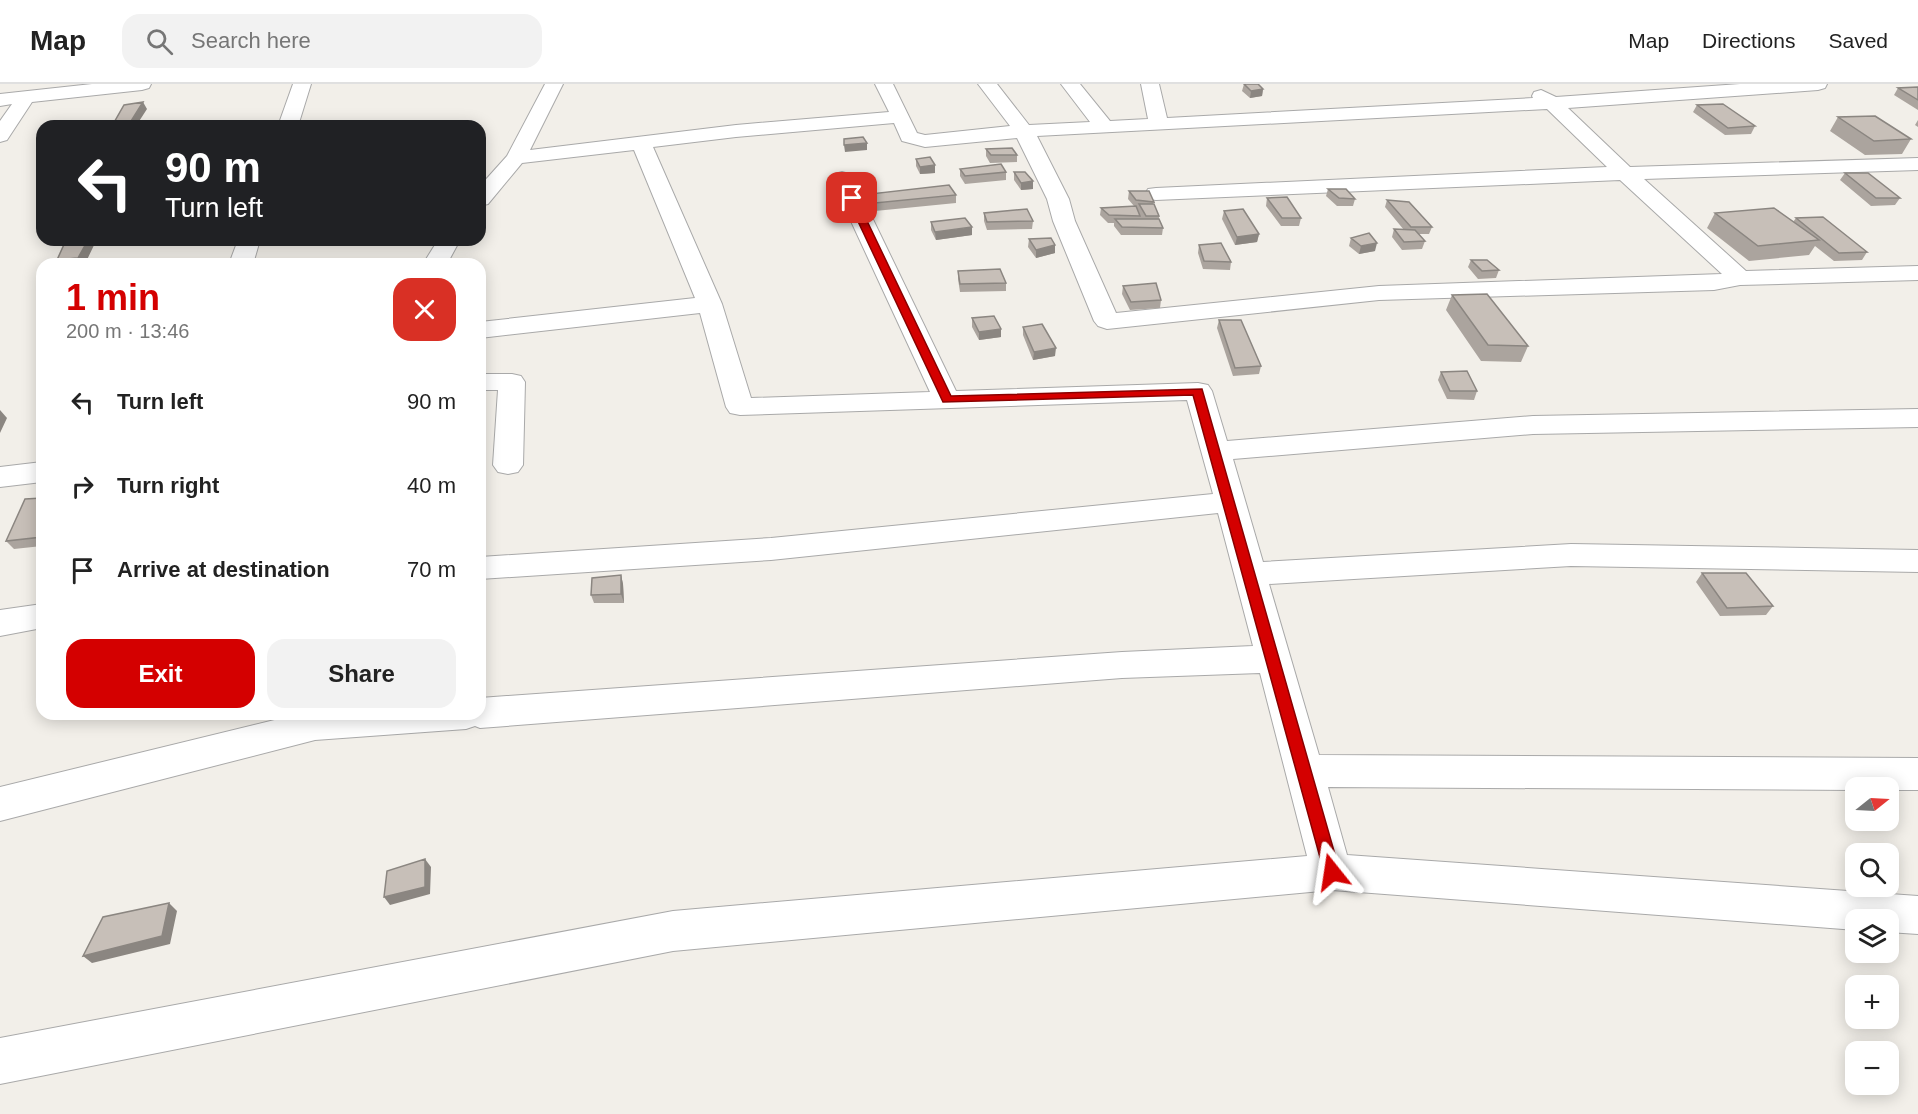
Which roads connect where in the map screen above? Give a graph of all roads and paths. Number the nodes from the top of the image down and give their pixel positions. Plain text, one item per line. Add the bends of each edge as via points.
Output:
1 (142, 84) edge
2 (302, 84) edge
3 (554, 84) edge
4 (884, 84) edge
5 (987, 84) edge
6 (1070, 84) edge
7 (1150, 84) edge
8 (1525, 84) edge
9 (1818, 84) edge
10 (26, 97) junction
11 (0, 100) edge
12 (1552, 103) junction
13 (901, 117) junction
14 (290, 120) edge
15 (1159, 124) junction
16 (1106, 127) junction
17 (1024, 131) junction
18 (0, 136) edge
19 (641, 142) junction
20 (516, 158) junction
21 (1918, 164) edge
22 (1625, 173) junction
23 (842, 178) dead end
24 (486, 192) edge
25 (1156, 194) dead end
26 (1918, 273) edge
27 (1740, 278) junction
28 (710, 304) junction
29 (486, 329) edge
30 (486, 382) edge
31 (947, 400) junction
32 (1918, 418) edge
33 (1216, 451) junction
34 (508, 465) dead end
35 (36, 473) edge
36 (0, 477) edge
37 (1230, 502) junction
38 (1918, 561) edge
39 (486, 568) edge
40 (1250, 574) junction
41 (36, 617) edge
42 (0, 623) edge
43 (1273, 658) junction
44 (486, 713) edge
45 (384, 720) edge
46 (1305, 771) junction
47 (1918, 774) edge
48 (0, 804) edge
49 (1332, 872) junction
50 (1918, 915) edge
51 (0, 1061) edge

1 - 10 street
2 - 14 street
3 - 20 street
4 - 13 street
5 - 17 street
6 - 16 street
7 - 15 street
8 - 12 street
9 - 12 street
10 - 11 street
10 - 18 street
12 - 15 street
12 - 22 street
13 - 17 street via 909,137 925,141
13 - 19 street
15 - 16 street
16 - 17 street
17 - 27 street via 1058,199 1107,321 1379,293 1714,283
19 - 20 street
19 - 28 street
20 - 24 street
21 - 22 street
22 - 25 street
22 - 27 street
23 - 31 street
26 - 27 street
28 - 29 street
28 - 31 street via 740,407
30 - 34 street via 512,382
31 - 33 street via 1198,391
32 - 33 street via 1533,425
33 - 37 street
35 - 36 street
37 - 39 street via 771,549
37 - 40 street
38 - 40 street via 1571,555
40 - 43 street
41 - 42 street
43 - 44 street via 1122,665
43 - 46 street
45 - 48 street via 315,725
46 - 47 street
46 - 49 street
49 - 50 street
49 - 51 street via 673,930

